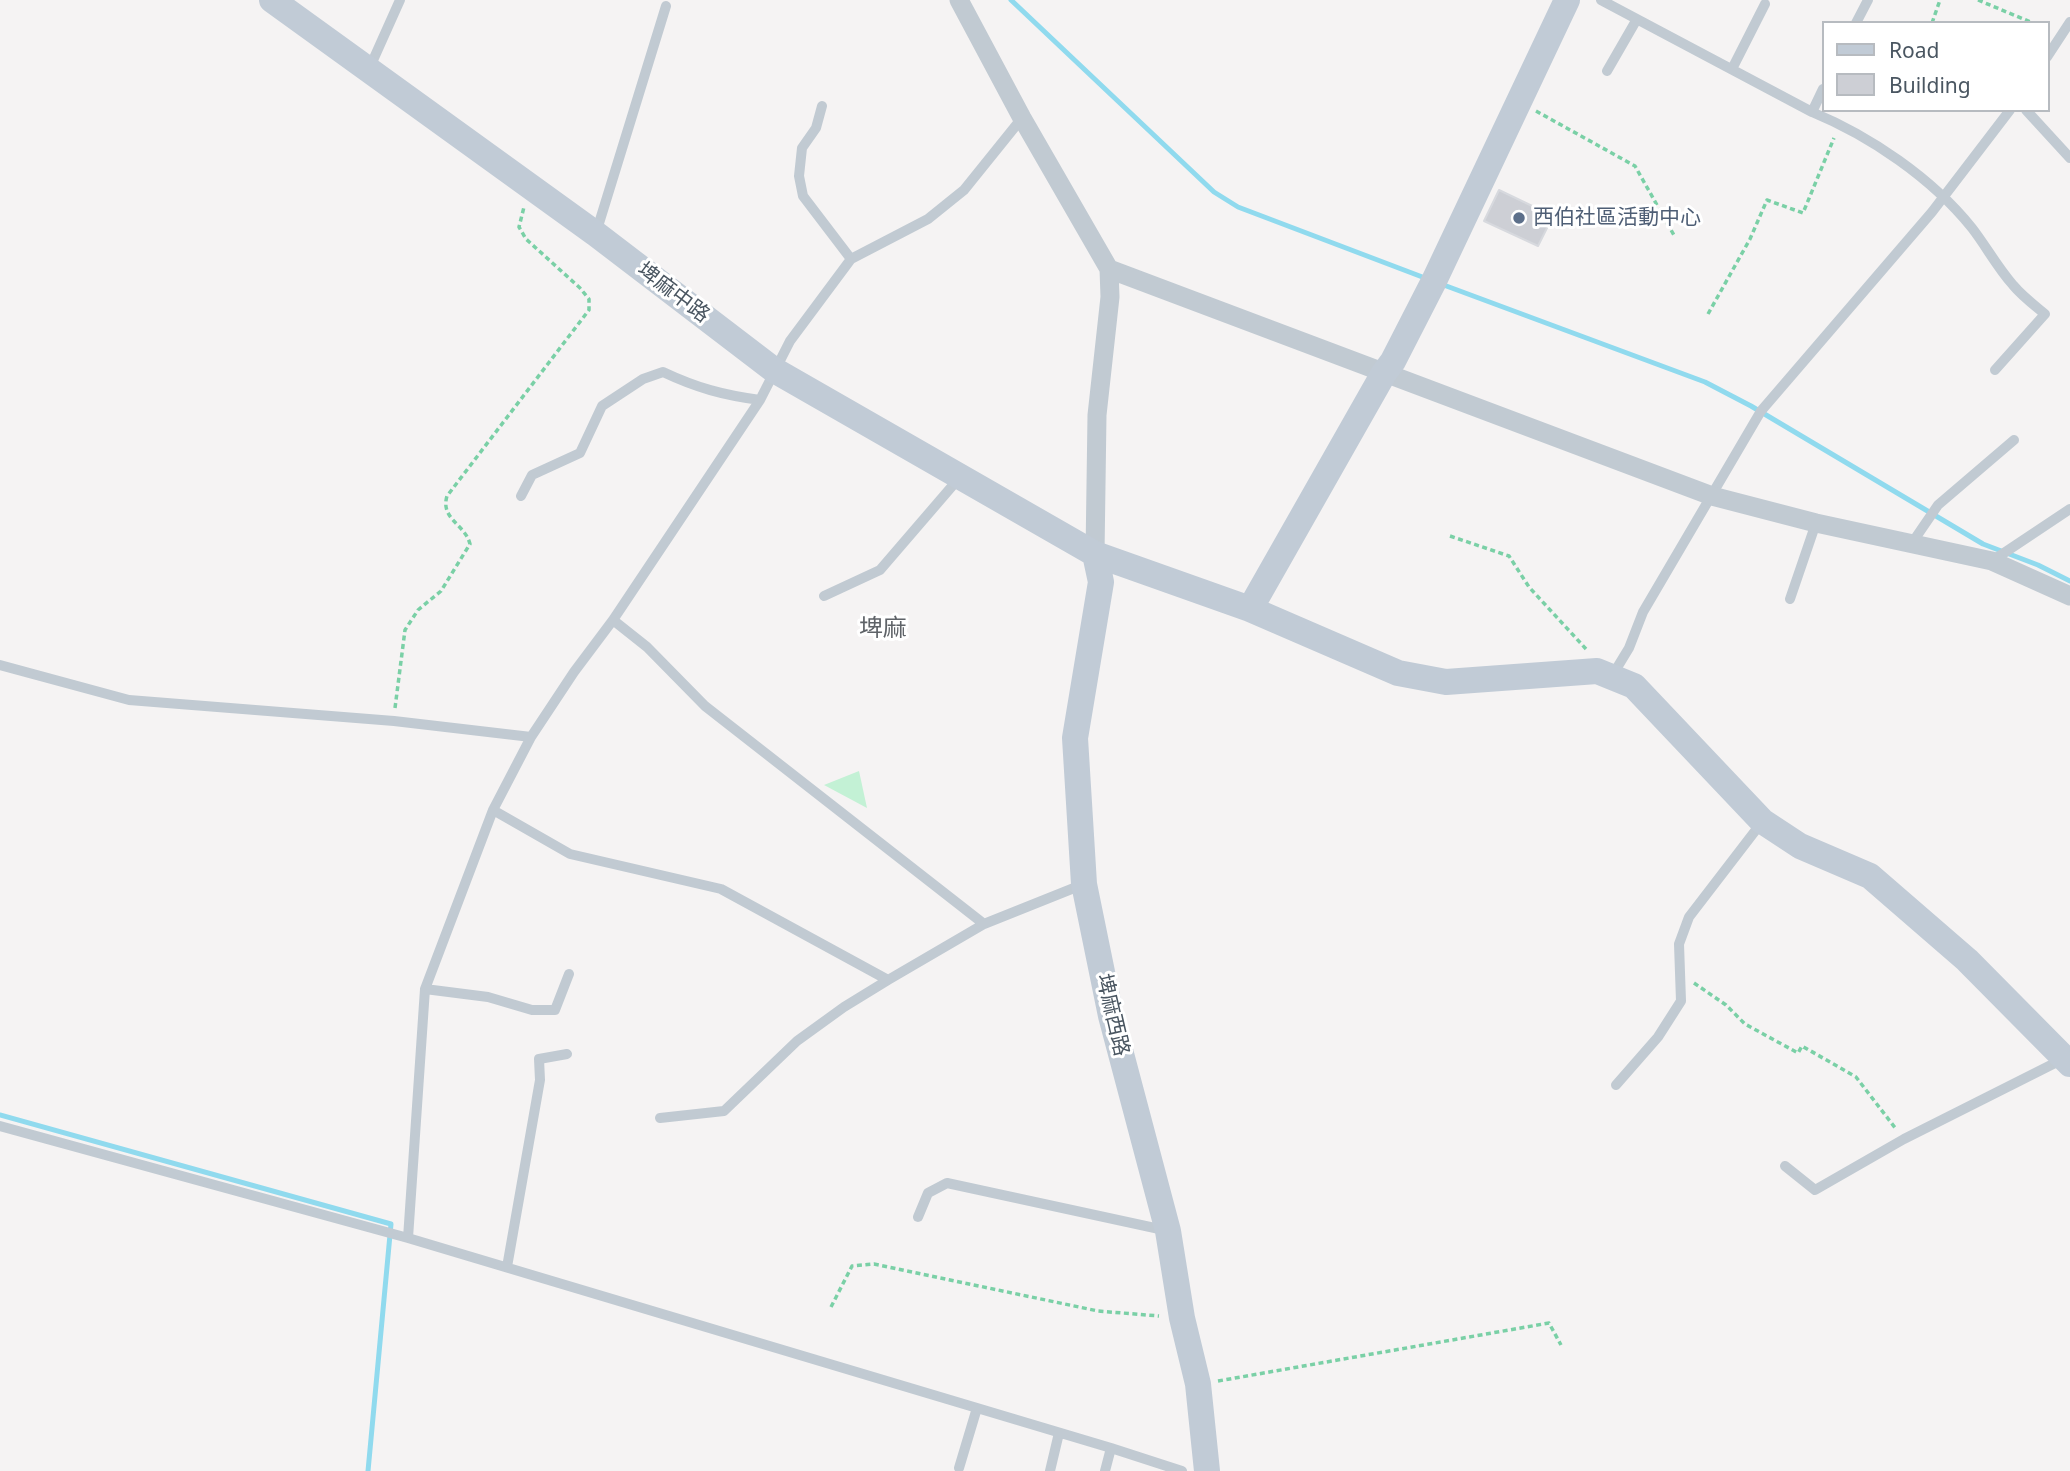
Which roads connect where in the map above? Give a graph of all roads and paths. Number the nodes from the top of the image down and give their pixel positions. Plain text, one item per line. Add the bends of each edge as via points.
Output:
1 (272, 0) edge
2 (400, 0) edge
3 (959, 0) edge
4 (1567, 0) edge
5 (1601, 0) edge
6 (1868, 0) edge
7 (1940, 0) edge
8 (1978, 0) edge
9 (1765, 4) dead end
10 (666, 6) dead end
11 (1637, 19) junction
12 (1857, 21) edge
13 (1933, 21) edge
14 (2028, 21) edge
15 (2070, 22) edge
16 (2049, 54) edge
17 (1732, 69) junction
18 (368, 71) junction
19 (1607, 71) dead end
20 (1822, 91) edge
21 (1519, 102) junction
22 (822, 106) dead end
23 (1812, 112) junction
24 (2008, 112) edge
25 (2028, 112) edge
26 (1022, 118) junction
27 (1840, 123) junction
28 (2070, 159) edge
29 (532, 188) junction
30 (1944, 198) junction
31 (596, 234) junction
32 (1675, 237) dead end
33 (851, 259) junction
34 (1109, 269) junction
35 (1708, 314) dead end
36 (774, 370) junction
37 (1995, 370) dead end
38 (1384, 373) junction
39 (760, 400) junction
40 (2014, 440) dead end
41 (961, 477) junction
42 (521, 496) dead end
43 (1712, 496) junction
44 (2070, 509) edge
45 (1815, 523) junction
46 (1450, 536) dead end
47 (1912, 544) junction
48 (1095, 554) junction
49 (1992, 561) junction
50 (824, 596) dead end
51 (2070, 596) edge
52 (1790, 599) dead end
53 (1250, 609) junction
54 (613, 620) junction
55 (0, 665) edge
56 (1605, 674) junction
57 (394, 721) junction
58 (531, 737) junction
59 (493, 810) junction
60 (1762, 821) junction
61 (1084, 884) junction
62 (984, 924) junction
63 (569, 974) dead end
64 (1681, 974) junction
65 (888, 980) junction
66 (425, 989) junction
67 (567, 1054) dead end
68 (2067, 1061) edge
69 (1616, 1085) dead end
70 (660, 1118) dead end
71 (0, 1126) edge
72 (1904, 1139) junction
73 (1785, 1166) dead end
74 (918, 1217) dead end
75 (1168, 1231) junction
76 (403, 1237) junction
77 (507, 1267) junction
78 (831, 1307) dead end
79 (1182, 1318) junction
80 (1561, 1345) dead end
81 (1198, 1384) junction
82 (977, 1408) junction
83 (1059, 1433) junction
84 (1111, 1448) junction
85 (959, 1468) dead end
86 (1050, 1471) edge
87 (1105, 1471) edge
88 (1182, 1471) edge
89 (1207, 1471) edge

1 - 18 street, 埤麻中路
2 - 18 lane
3 - 26 street
4 - 21 street
5 - 11 lane
6 - 12 lane
7 - 13 path
8 - 14 path
9 - 17 lane
10 - 31 lane
11 - 17 lane
11 - 19 lane
15 - 16 lane
17 - 23 lane
18 - 29 street, 埤麻中路
20 - 23 lane
21 - 32 path via 1635,166
21 - 38 street via 1434,281
22 - 33 lane via 816,128 802,148 799,176 803,196
23 - 27 lane
24 - 30 lane
25 - 28 lane
26 - 33 lane via 964,190 928,219
26 - 34 street
27 - 30 lane via 1890,153
27 - 35 path via 1803,213 1767,200
29 - 31 street, 埤麻中路
29 - 57 path via 519,227 526,239 580,288 589,299 589,310 447,496 447,514 470,544 441,591 418,610 405,630
30 - 37 lane via 2014,287 2045,314
30 - 43 lane via 1761,411
31 - 36 street, 埤麻中路
33 - 36 lane
34 - 38 street
34 - 48 street via 1097,415
36 - 39 lane
36 - 41 street, 埤麻中路
38 - 43 street
38 - 53 street
39 - 42 lane via 696,387 663,372 643,379 602,406 580,453 532,475
39 - 54 lane
40 - 47 lane via 1938,505
41 - 48 street, 埤麻中路
41 - 50 lane via 880,570
43 - 45 street
43 - 56 lane via 1643,612 1629,648
44 - 49 lane
45 - 47 street
45 - 52 lane
46 - 56 path via 1508,556
47 - 49 street
48 - 53 street, 埤麻中路
48 - 61 street, 埤麻西路 via 1101,582 1075,738
49 - 51 street
53 - 56 street, 埤麻中路 via 1398,673 1446,682
54 - 58 lane
54 - 62 lane via 705,706
55 - 57 lane via 129,700
56 - 60 street via 1634,685
57 - 58 lane
58 - 59 lane
59 - 65 lane via 570,854 721,889
59 - 66 lane
60 - 64 lane via 1689,917 1679,944
60 - 68 street via 1800,846 1870,876 1967,960
61 - 62 lane
61 - 75 street, 埤麻西路 via 1111,1016
62 - 65 lane
63 - 66 lane via 555,1010 532,1010 488,997
64 - 69 lane via 1681,1001 1658,1037
64 - 72 path via 1745,1024 1798,1053 1802,1046 1856,1077
65 - 70 lane via 797,1041 724,1111
66 - 76 lane
67 - 77 lane via 539,1059 540,1080
68 - 72 lane
71 - 76 lane
72 - 73 lane via 1815,1191
74 - 75 lane via 928,1193 947,1183
75 - 79 street, 埤麻西路
76 - 77 lane
77 - 82 lane
78 - 79 path via 852,1266 874,1264 1098,1311
79 - 81 street, 埤麻西路
80 - 81 path via 1549,1323
81 - 89 street, 埤麻西路
82 - 83 lane
82 - 85 lane
83 - 84 lane
83 - 86 lane
84 - 87 lane
84 - 88 lane

